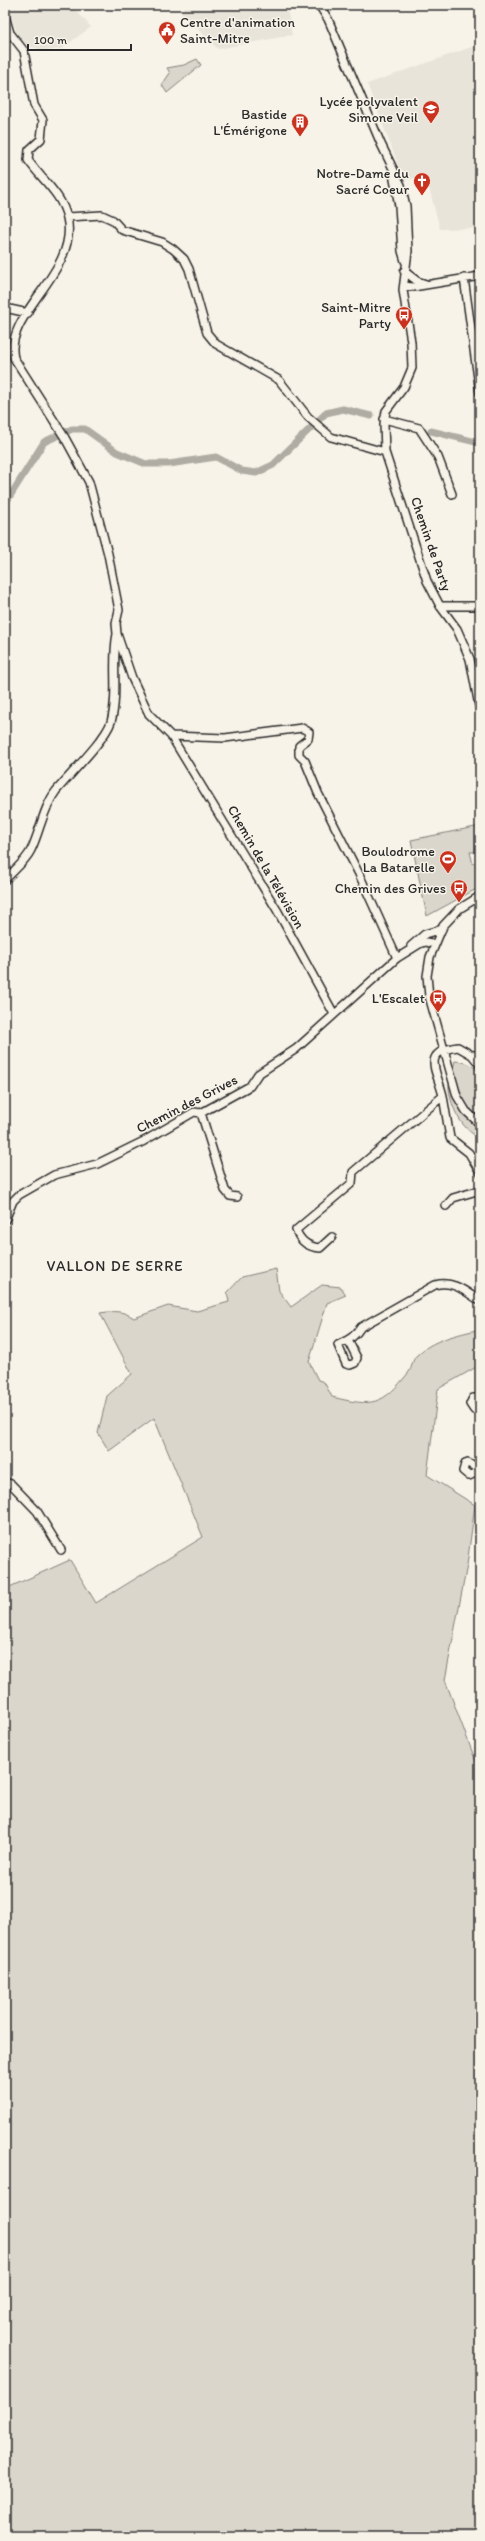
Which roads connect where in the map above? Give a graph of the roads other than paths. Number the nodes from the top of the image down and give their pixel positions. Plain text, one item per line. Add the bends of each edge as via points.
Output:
1 (319, 5) edge
2 (5, 16) edge
3 (67, 217) junction
4 (404, 271) junction
5 (480, 276) edge
6 (464, 278) junction
7 (428, 284) junction
8 (404, 286) junction
9 (5, 308) edge
10 (28, 313) junction
11 (480, 393) edge
12 (384, 422) junction
13 (385, 452) junction
14 (452, 494) dead end
15 (440, 606) junction
16 (480, 606) edge
17 (117, 634) junction
18 (480, 710) edge
19 (171, 736) junction
20 (5, 880) edge
21 (480, 896) edge
22 (442, 929) junction
23 (435, 944) junction
24 (404, 953) junction
25 (397, 958) junction
26 (334, 1014) junction
27 (443, 1049) junction
28 (472, 1055) junction
29 (480, 1055) edge
30 (480, 1065) edge
31 (443, 1096) junction
32 (201, 1113) junction
33 (480, 1124) edge
34 (480, 1172) edge
35 (480, 1190) edge
36 (237, 1196) dead end
37 (446, 1206) dead end
38 (5, 1220) edge
39 (332, 1237) dead end
40 (480, 1301) edge
41 (348, 1340) dead end
42 (480, 1398) edge
43 (480, 1410) edge
44 (5, 1482) edge
45 (61, 1550) dead end

1 - 4 street via 328,19 392,168 399,206
2 - 3 street via 10,33 24,51 34,106 43,120 41,139 29,150 28,160 55,192
3 - 10 street via 65,254
3 - 13 street via 102,215 113,220 122,230 162,242 173,249 184,259 189,269 207,333 216,344 279,380 308,417 331,437
4 - 7 street via 417,281
4 - 8 street
5 - 6 street
6 - 7 street
6 - 11 street
7 - 8 street
8 - 12 street, Chemin de Party via 412,368 404,387 386,411
9 - 10 street
10 - 17 street via 12,347 14,358 59,428 89,482 108,554 119,610
12 - 13 street, Chemin de Party
12 - 14 street via 419,428 438,457
13 - 15 street, Chemin de Party via 427,581
15 - 16 street
15 - 18 street, Chemin de Party via 457,629 466,649
17 - 19 street, Chemin de la Télévision via 132,678 149,714
17 - 20 street via 114,645 116,686 110,723 90,752 54,793 38,828 31,852
19 - 25 street via 225,738 302,728 309,732 309,736 298,750
19 - 26 street, Chemin de la Télévision via 277,910
21 - 22 street via 459,909
22 - 23 street
22 - 24 street, Chemin des Grives via 425,934
23 - 24 street, Chemin des Grives via 426,942
23 - 27 street via 430,957 427,986
24 - 25 street, Chemin des Grives
25 - 26 street, Chemin des Grives
26 - 32 street, Chemin des Grives via 296,1049 258,1074 250,1086
27 - 28 street via 458,1047
27 - 31 street via 436,1055 432,1065
27 - 33 street via 456,1096
28 - 29 street
28 - 30 street
31 - 34 street via 450,1138 469,1153
31 - 39 street via 353,1172 352,1183 296,1230 306,1244 314,1247 320,1248
32 - 36 street via 225,1190 230,1196
32 - 38 street, Chemin des Grives via 194,1112 97,1164 54,1175 18,1195
35 - 37 street via 453,1198
40 - 41 street via 453,1284 446,1282 435,1285 360,1327 356,1336
42 - 43 street via 473,1398 470,1404 474,1410
44 - 45 street via 11,1484 37,1511

